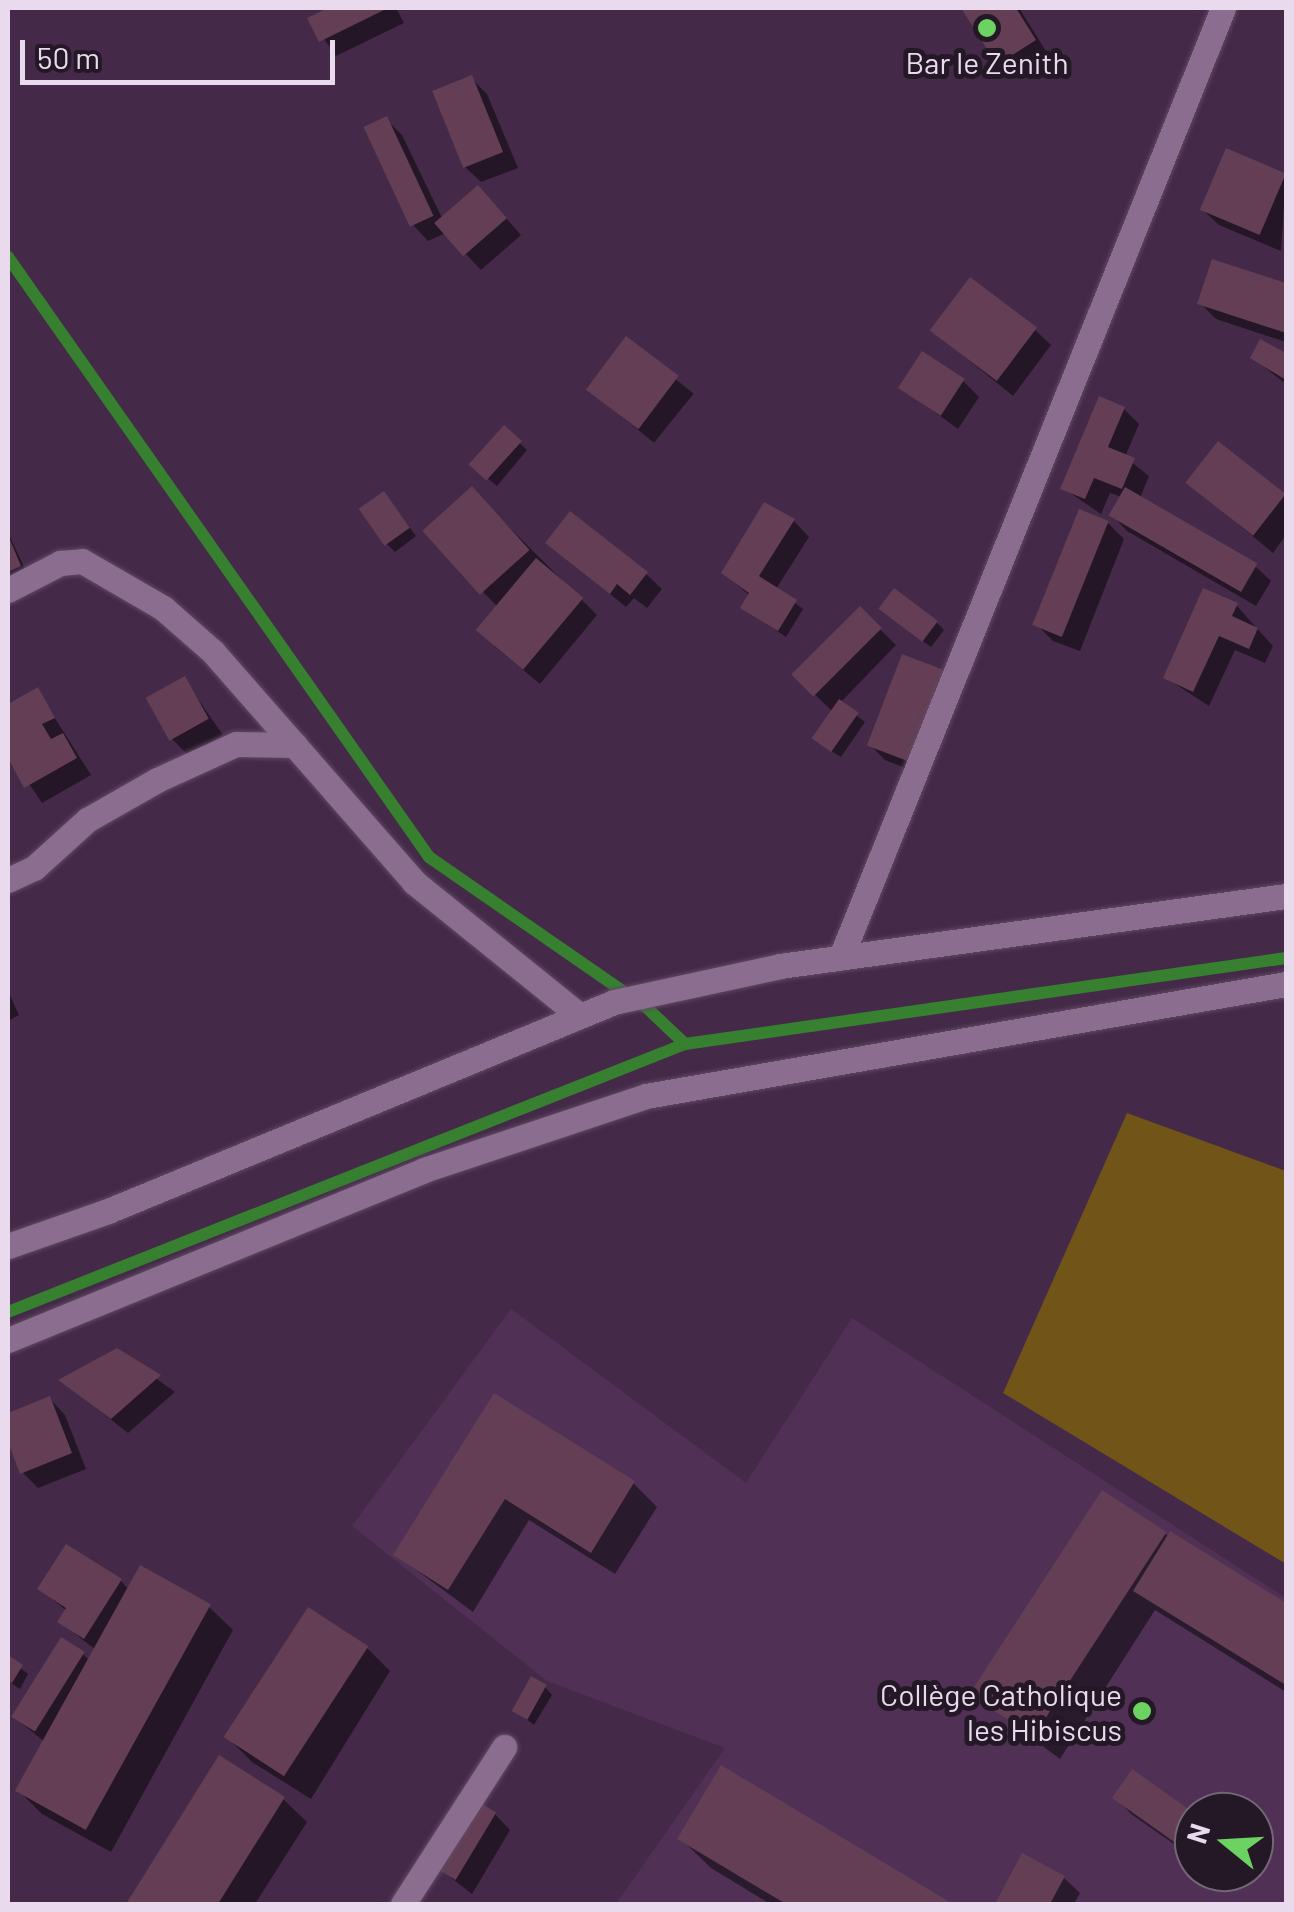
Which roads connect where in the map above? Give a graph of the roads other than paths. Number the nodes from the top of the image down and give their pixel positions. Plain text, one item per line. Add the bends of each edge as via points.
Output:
1 (1223, 8) edge
2 (8, 590) edge
3 (296, 744) junction
4 (8, 880) edge
5 (1286, 896) edge
6 (841, 957) junction
7 (1286, 984) edge
8 (578, 1015) junction
9 (8, 1246) edge
10 (8, 1340) edge
11 (504, 1747) dead end
12 (402, 1904) edge

1 - 6 street
2 - 3 street via 60,563 103,568 213,652
3 - 4 street via 236,744 157,780 87,820 34,868
3 - 8 street via 414,882
5 - 6 street
6 - 8 street via 664,988
7 - 10 street via 646,1096 424,1170
8 - 9 street via 344,1116
11 - 12 street

